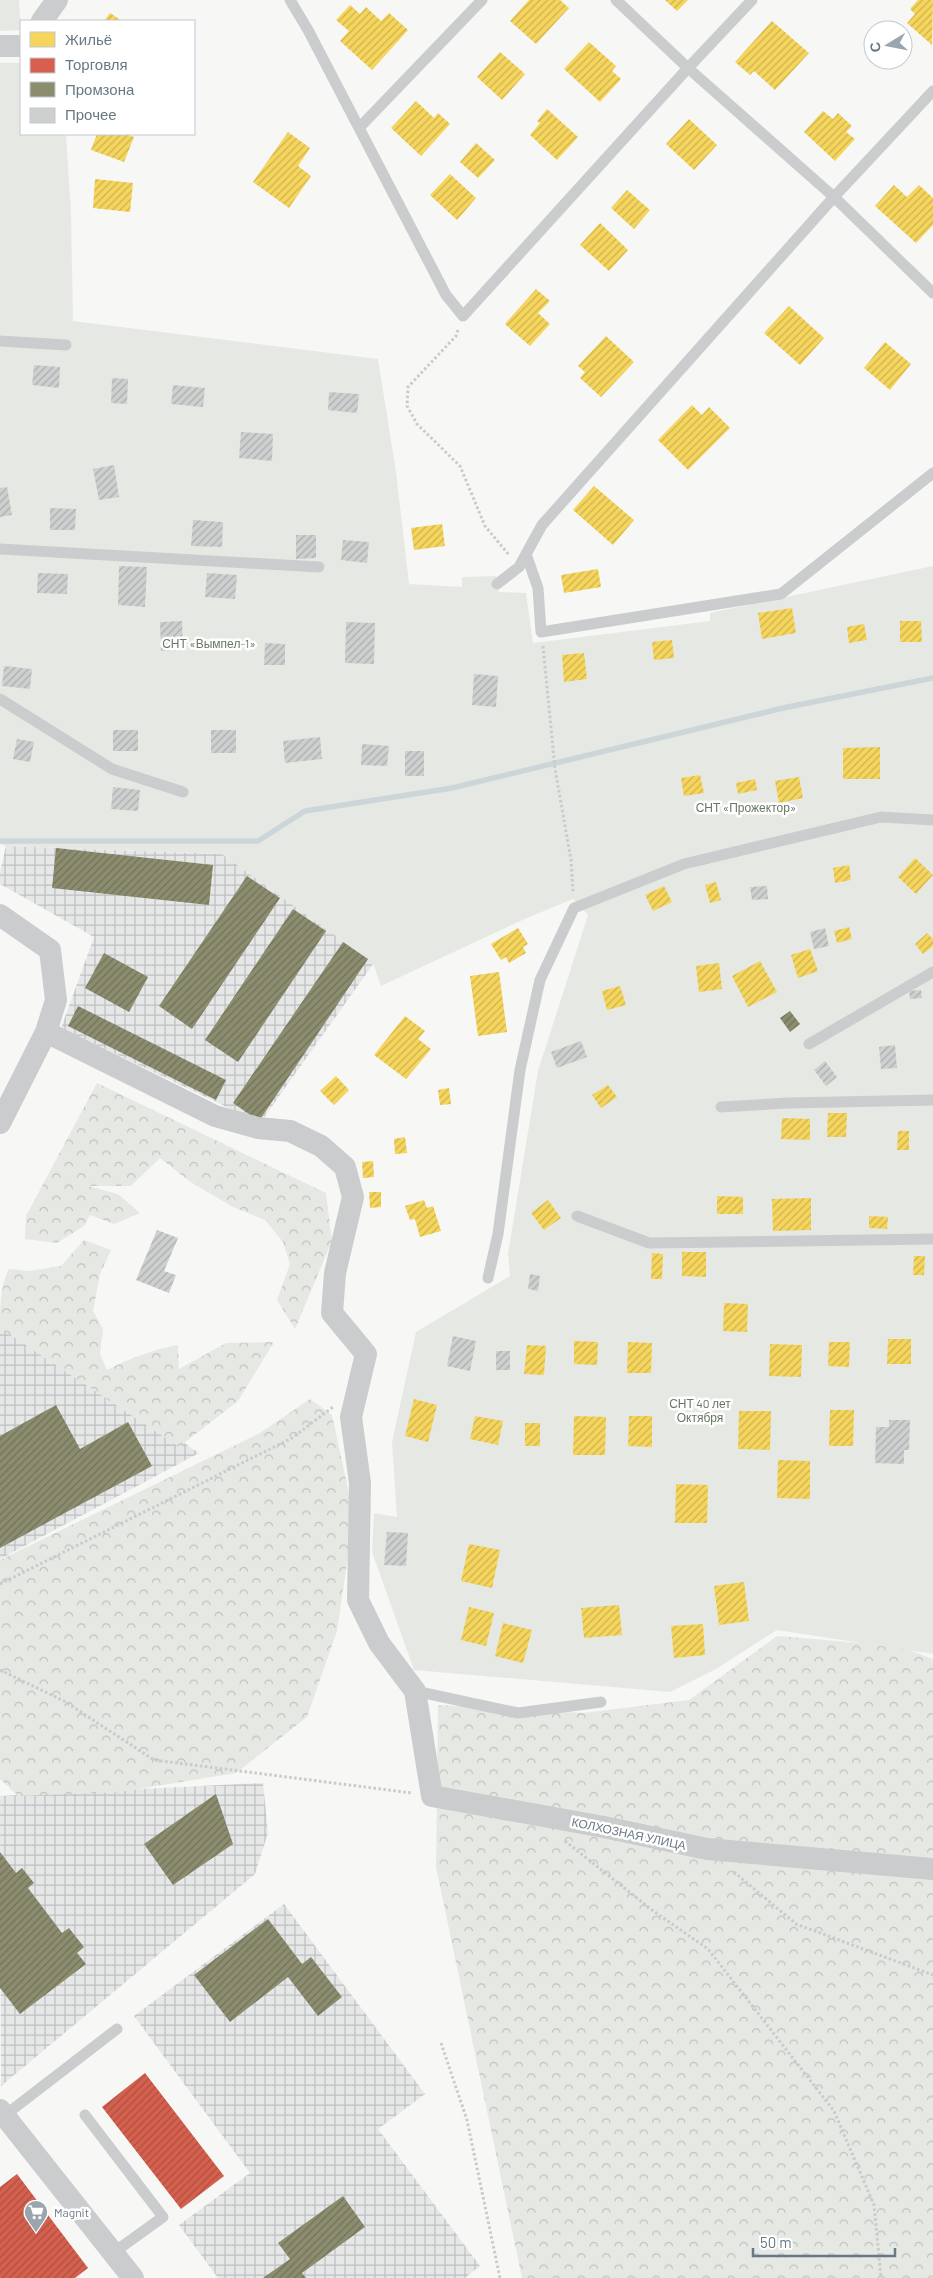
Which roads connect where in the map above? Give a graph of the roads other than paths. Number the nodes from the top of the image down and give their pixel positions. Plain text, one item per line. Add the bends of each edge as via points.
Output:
1 (56, 0) edge
2 (290, 0) edge
3 (482, 0) edge
4 (616, 0) edge
5 (752, 0) edge
6 (43, 20) edge
7 (0, 46) edge
8 (20, 46) edge
9 (688, 68) junction
10 (933, 91) edge
11 (359, 128) junction
12 (834, 197) junction
13 (933, 292) edge
14 (0, 341) edge
15 (66, 345) dead end
16 (933, 474) edge
17 (0, 549) edge
18 (526, 554) junction
19 (319, 567) dead end
20 (497, 584) dead end
21 (0, 699) edge
22 (183, 792) dead end
23 (933, 820) edge
24 (0, 915) edge
25 (933, 972) edge
26 (46, 1032) junction
27 (809, 1044) dead end
28 (933, 1100) edge
29 (721, 1107) dead end
30 (0, 1123) edge
31 (577, 1216) dead end
32 (933, 1239) edge
33 (488, 1278) dead end
34 (415, 1690) junction
35 (600, 1702) dead end
36 (933, 1869) edge
37 (117, 2029) dead end
38 (1, 2112) edge
39 (85, 2114) dead end
40 (113, 2253) junction
41 (133, 2278) edge

1 - 6 street
2 - 11 lane
3 - 11 lane
4 - 9 lane
5 - 9 lane
7 - 8 street
9 - 11 lane via 463,316 446,295
9 - 12 lane
10 - 12 lane
12 - 13 lane
12 - 18 lane via 542,525
14 - 15 lane
16 - 18 lane via 781,594 541,632 538,588
17 - 19 lane
18 - 20 lane via 518,567
21 - 22 lane via 112,770
23 - 33 lane via 881,817 684,864 574,908 540,980 520,1070 498,1234
24 - 26 street via 50,950 56,1000
25 - 27 lane
26 - 30 street
26 - 34 street via 216,1116 258,1128 290,1131 321,1146 346,1167 354,1197 336,1273 332,1313 366,1354 351,1417 360,1483 358,1600 379,1643
28 - 29 lane
31 - 32 lane via 649,1243
34 - 35 lane via 518,1713
34 - 36 street, КОЛХОЗНАЯ УЛИЦА via 432,1796 707,1849
37 - 38 lane
38 - 40 street
39 - 40 lane via 163,2218
40 - 41 street

